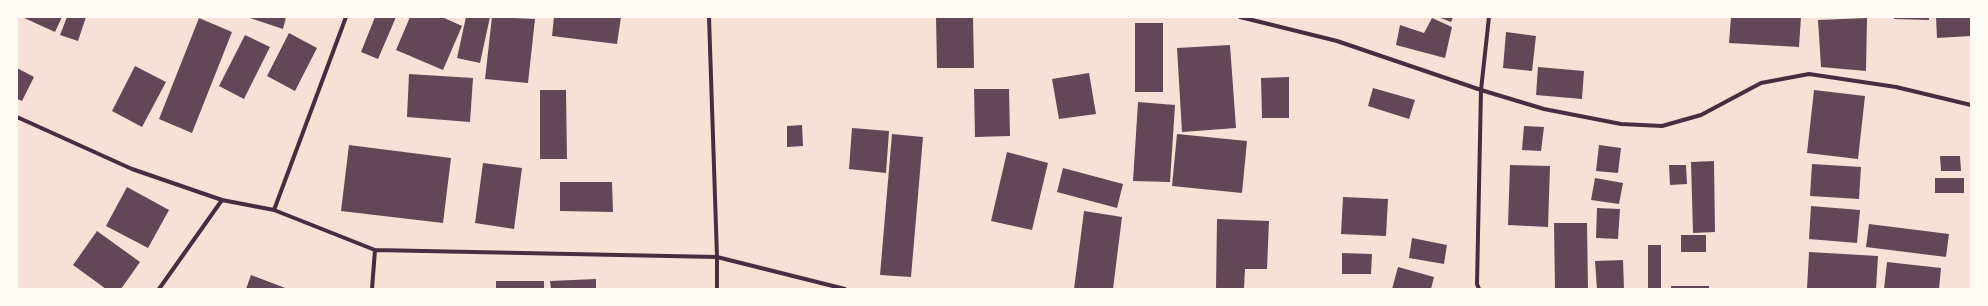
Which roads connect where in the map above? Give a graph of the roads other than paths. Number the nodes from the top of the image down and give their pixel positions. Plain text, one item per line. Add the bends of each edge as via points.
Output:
1 (346, 17) edge
2 (709, 17) edge
3 (1240, 17) edge
4 (1489, 17) edge
5 (1481, 90) junction
6 (1971, 105) edge
7 (17, 117) edge
8 (222, 200) junction
9 (274, 210) junction
10 (375, 250) junction
11 (717, 257) junction
12 (159, 289) edge
13 (372, 289) edge
14 (717, 289) edge
15 (845, 289) edge
16 (1479, 289) edge

1 - 9 street
2 - 11 street
3 - 5 street via 1337,41
4 - 5 street
5 - 6 street via 1544,109 1621,124 1662,126 1701,115 1761,83 1809,74 1896,87
5 - 16 street
7 - 8 street via 132,169
8 - 9 street
8 - 12 street
9 - 10 street
10 - 11 street
10 - 13 street
11 - 14 street
11 - 15 street

